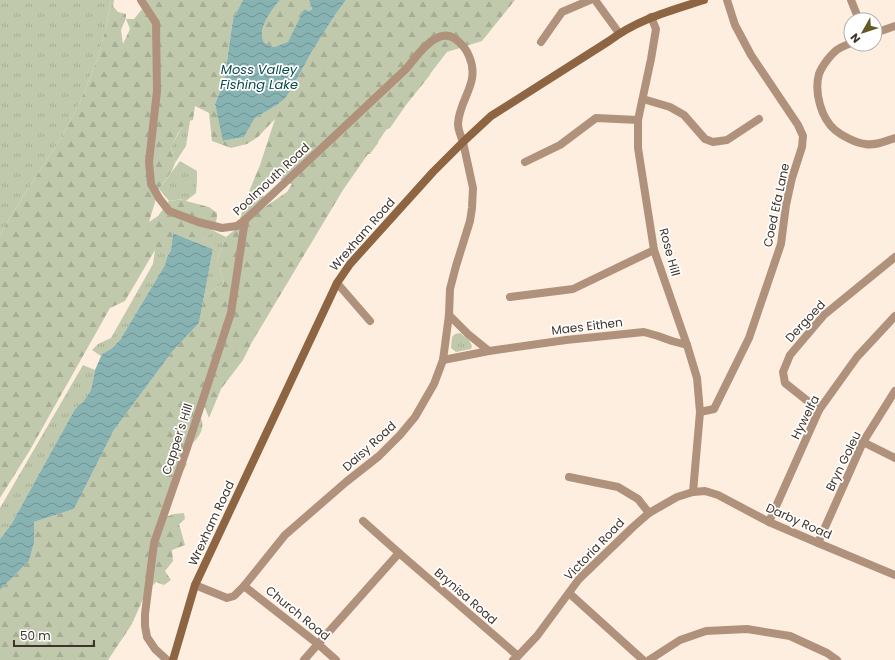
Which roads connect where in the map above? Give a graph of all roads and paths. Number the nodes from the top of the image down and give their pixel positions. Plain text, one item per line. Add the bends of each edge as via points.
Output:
1 (141, 0) edge
2 (590, 0) edge
3 (596, 0) edge
4 (704, 0) edge
5 (728, 0) edge
6 (852, 0) edge
7 (856, 12) edge
8 (651, 17) junction
9 (895, 26) edge
10 (883, 30) edge
11 (619, 33) junction
12 (541, 42) dead end
13 (843, 47) edge
14 (643, 99) junction
15 (759, 119) dead end
16 (638, 120) junction
17 (895, 138) edge
18 (463, 142) junction
19 (525, 162) dead end
20 (245, 220) junction
21 (654, 250) junction
22 (895, 257) edge
23 (337, 283) junction
24 (510, 297) dead end
25 (449, 315) junction
26 (895, 316) edge
27 (370, 321) dead end
28 (687, 345) junction
29 (489, 351) junction
30 (443, 360) junction
31 (895, 391) edge
32 (819, 410) junction
33 (700, 412) junction
34 (863, 442) junction
35 (895, 458) edge
36 (569, 477) dead end
37 (693, 492) junction
38 (649, 513) junction
39 (363, 521) dead end
40 (769, 522) junction
41 (818, 543) junction
42 (399, 553) junction
43 (895, 575) edge
44 (195, 585) junction
45 (244, 586) junction
46 (569, 594) junction
47 (318, 644) junction
48 (515, 658) edge
49 (167, 660) edge
50 (172, 660) edge
51 (304, 660) edge
52 (336, 660) edge
53 (643, 660) edge
54 (649, 660) edge
55 (837, 660) edge

1 - 20 street, Poolmouth Road via 156,23 158,91 149,162 151,184 169,211 184,217 222,228 237,226
2 - 12 street via 562,12
3 - 11 street
4 - 8 main road, Wrexham Road
5 - 33 street, Coed Efa Lane via 735,26 803,136 786,205 781,244 749,338 714,408
6 - 7 street
8 - 11 main road, Wrexham Road
8 - 14 street, Rose Hill via 656,29
9 - 10 street
11 - 18 main road, Wrexham Road via 491,116
13 - 17 street via 826,62 819,74 817,90 825,118 835,130 849,139 865,144 876,144
14 - 15 street via 670,107 684,115 705,140 714,142 727,140
14 - 16 street, Rose Hill
16 - 19 street via 596,118 560,145
16 - 21 street, Rose Hill via 638,148
18 - 20 street, Poolmouth Road via 458,124 460,111 472,81 471,59 459,42 451,36 441,36 427,44 406,69
18 - 23 main road, Wrexham Road via 350,264
18 - 25 street, Daisy Road via 473,199 470,221 450,289
20 - 49 street, Capper's Hill via 231,313 154,544 145,626 147,637
21 - 24 street via 573,289
21 - 28 street, Rose Hill
22 - 32 street, Dergoed via 824,315 790,355 783,372 785,383
23 - 27 street
23 - 44 main road, Wrexham Road
25 - 29 street
25 - 30 street, Daisy Road
26 - 32 street, Hywelfa via 857,357
28 - 29 street, Maes Eithen via 644,332
28 - 33 street, Rose Hill via 697,378
29 - 30 street, Maes Eithen
30 - 45 street, Daisy Road via 434,384 416,417 379,456 285,535
31 - 34 street, Bryn Goleu
32 - 40 street, Hywelfa
33 - 37 street, Rose Hill
34 - 35 street
34 - 41 street, Bryn Goleu
36 - 38 street via 618,487 638,499
37 - 38 street, Victoria Road
37 - 40 street, Darby Road via 718,495
38 - 46 street, Victoria Road via 579,580
39 - 42 street, Brynisa Road
40 - 41 street, Darby Road
41 - 43 street, Darby Road
42 - 47 street
42 - 48 street, Brynisa Road
44 - 45 street, Daisy Road via 227,598 234,596
44 - 50 main road, Wrexham Road
45 - 47 street, Church Road
46 - 48 street, Victoria Road via 537,636
46 - 53 street
47 - 51 street
47 - 52 street, Church Road
54 - 55 street via 680,640 706,631 747,629 790,636

